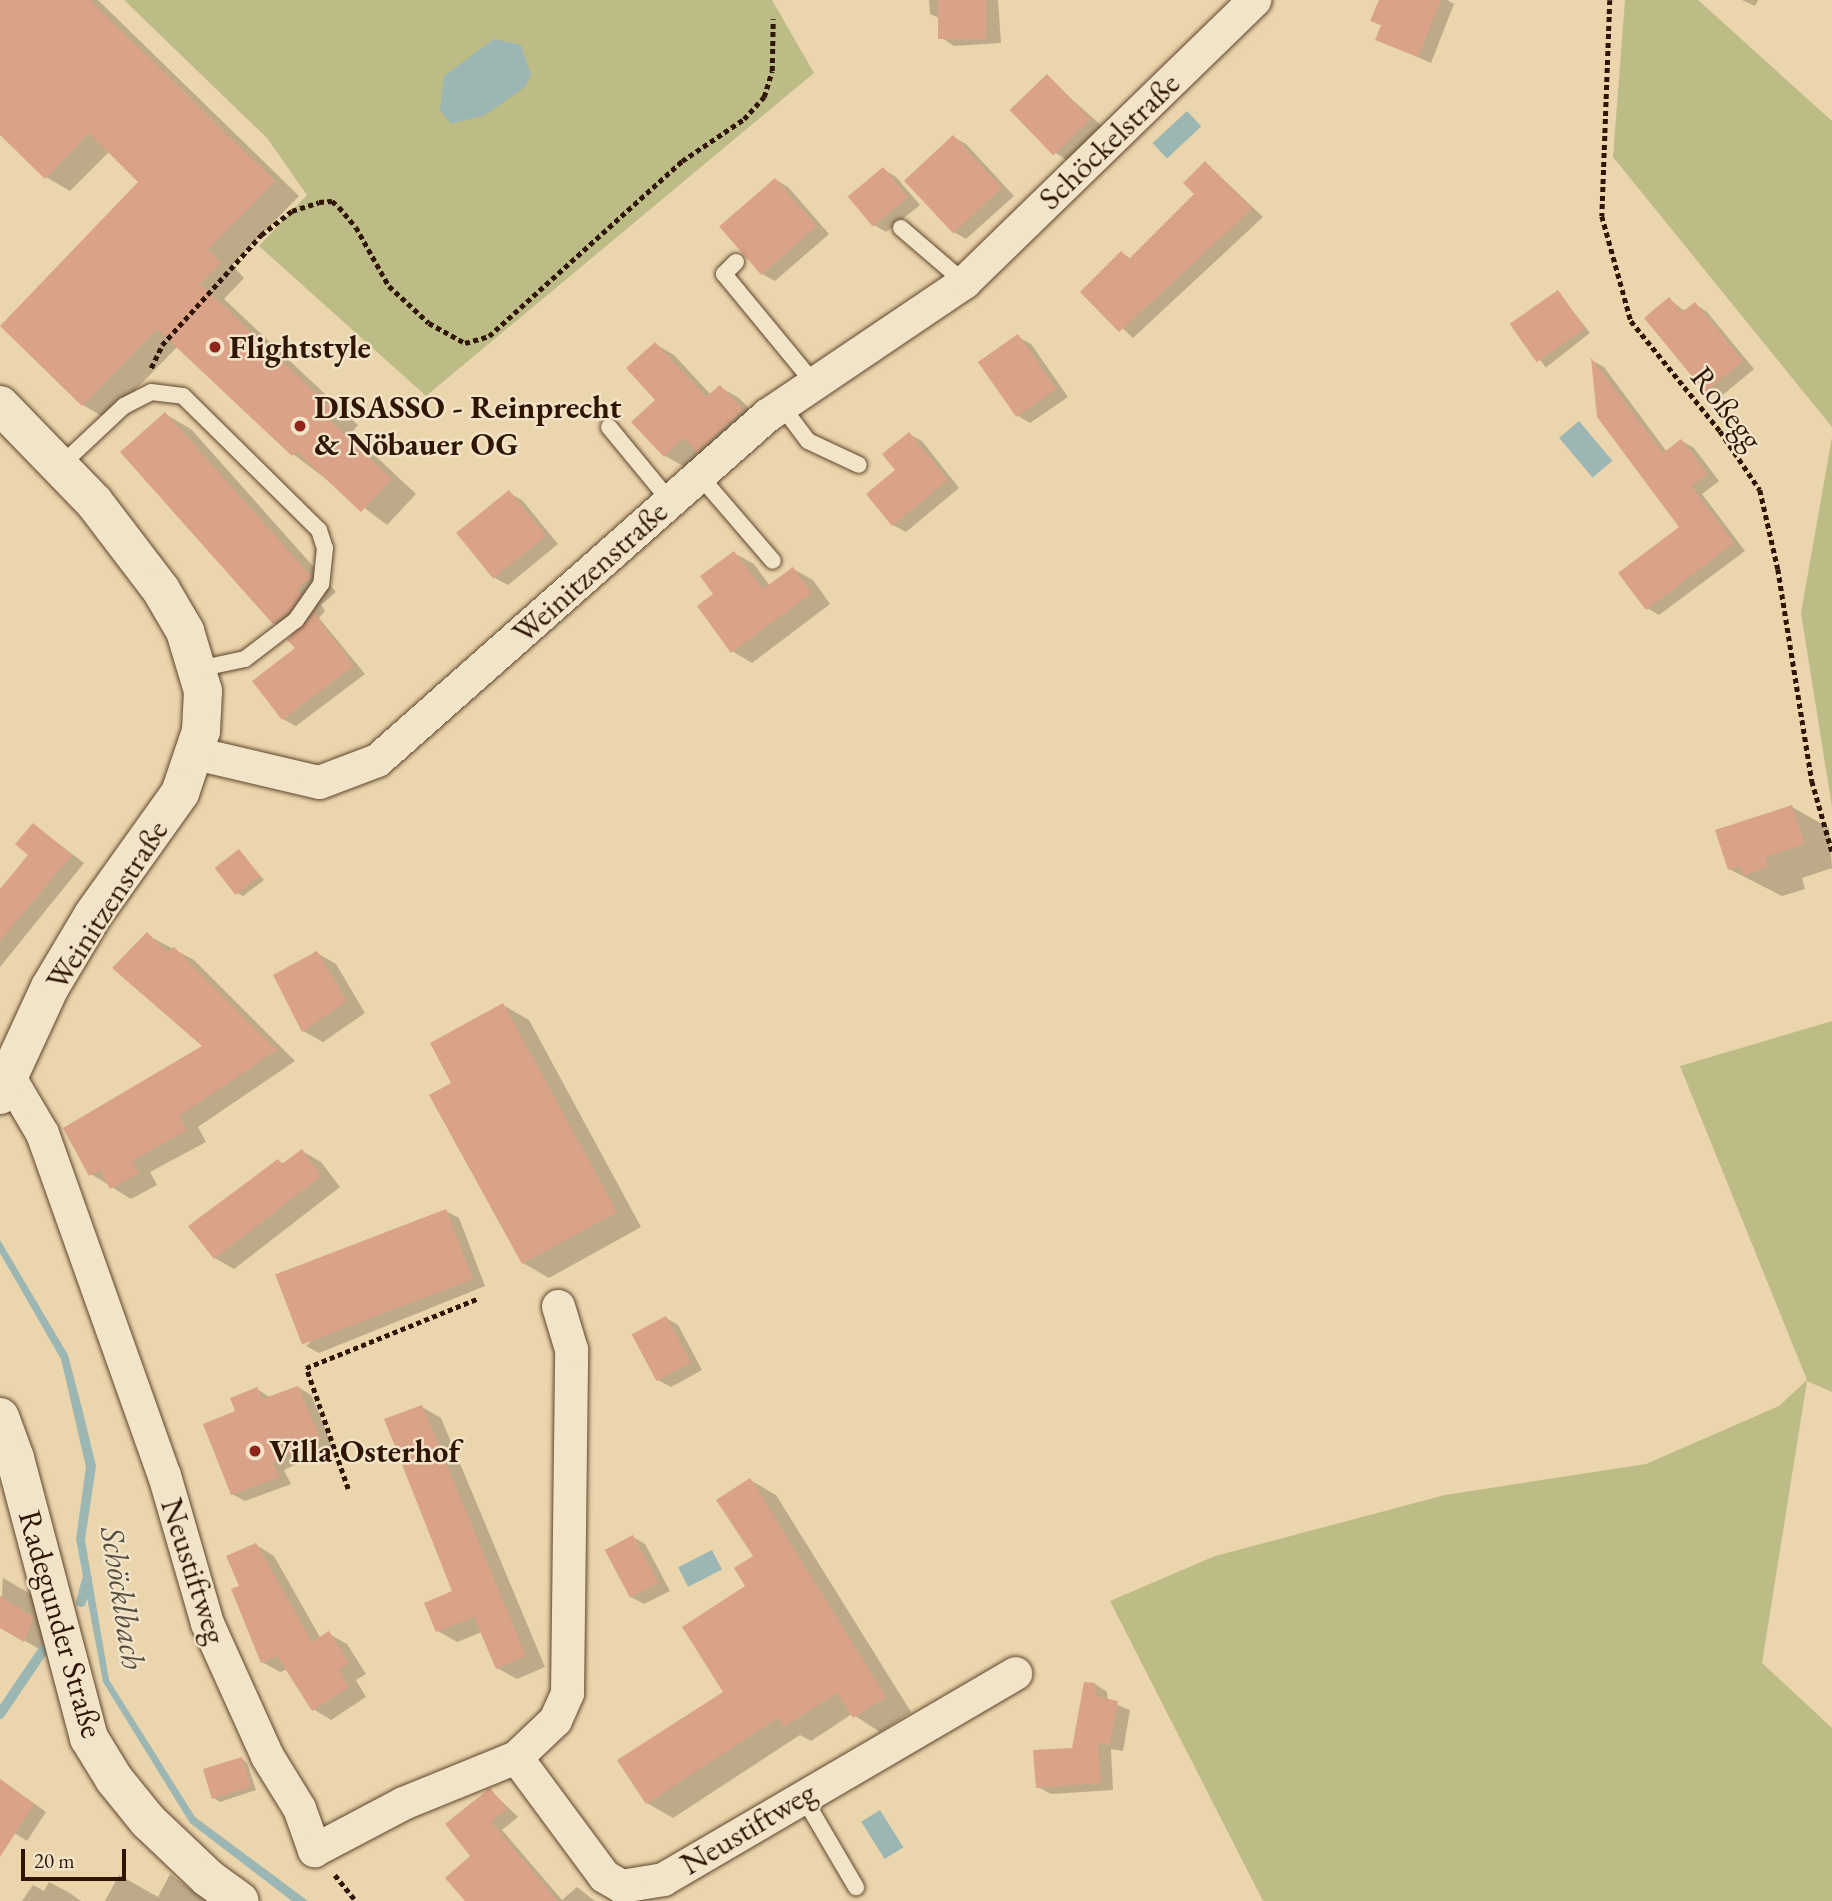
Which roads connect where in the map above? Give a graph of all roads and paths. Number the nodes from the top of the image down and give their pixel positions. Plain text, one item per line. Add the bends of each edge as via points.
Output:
1 (1254, 0) edge
2 (1610, 0) edge
3 (773, 19) dead end
4 (901, 228) dead end
5 (736, 262) dead end
6 (964, 282) junction
7 (814, 383) junction
8 (135, 400) junction
9 (0, 405) edge
10 (781, 405) junction
11 (609, 427) dead end
12 (859, 465) dead end
13 (60, 466) junction
14 (699, 475) junction
15 (670, 501) junction
16 (772, 561) dead end
17 (198, 668) junction
18 (195, 753) junction
19 (1832, 851) edge
20 (3, 1081) edge
21 (477, 1299) dead end
22 (558, 1306) dead end
23 (0, 1417) edge
24 (348, 1489) dead end
25 (1015, 1673) dead end
26 (516, 1757) junction
27 (802, 1795) junction
28 (856, 1887) dead end
29 (624, 1893) edge
30 (240, 1901) edge

1 - 6 street, Schöckelstraße
2 - 19 path, Roßegg via 1602,216 1631,321 1720,431 1760,490 1778,569 1812,780
3 - 8 path via 772,71 764,97 744,119 682,161 489,336 465,343 429,323 389,286 340,207 332,201 319,202 292,211 261,235 162,345
4 - 6 lane
5 - 7 lane via 724,274
6 - 7 street, Weinitzenstraße
7 - 10 street, Weinitzenstraße
8 - 13 lane
8 - 17 lane via 151,392 183,396 319,530 325,548 321,584 296,620 245,659
9 - 13 main road, Weinitzenstraße
10 - 12 lane via 808,441
10 - 14 street, Weinitzenstraße
11 - 15 lane
13 - 17 main road, Weinitzenstraße via 94,502 161,590 185,631
14 - 15 street, Weinitzenstraße
14 - 16 lane
15 - 18 street, Weinitzenstraße via 377,760 319,782
17 - 18 main road, Weinitzenstraße via 203,691
18 - 20 main road, Weinitzenstraße via 180,793 93,915
20 - 26 street, Neustiftweg via 42,1133 116,1334 207,1623 267,1756 299,1808 314,1850 403,1803
21 - 24 path via 306,1368
22 - 26 street, Neustiftweg via 571,1349 567,1693 555,1720
23 - 30 main road, Radegunder Straße via 15,1458 89,1738 148,1821 208,1878
25 - 27 street, Neustiftweg
26 - 29 street, Neustiftweg via 604,1876
27 - 28 lane
27 - 29 street, Neustiftweg via 663,1879

